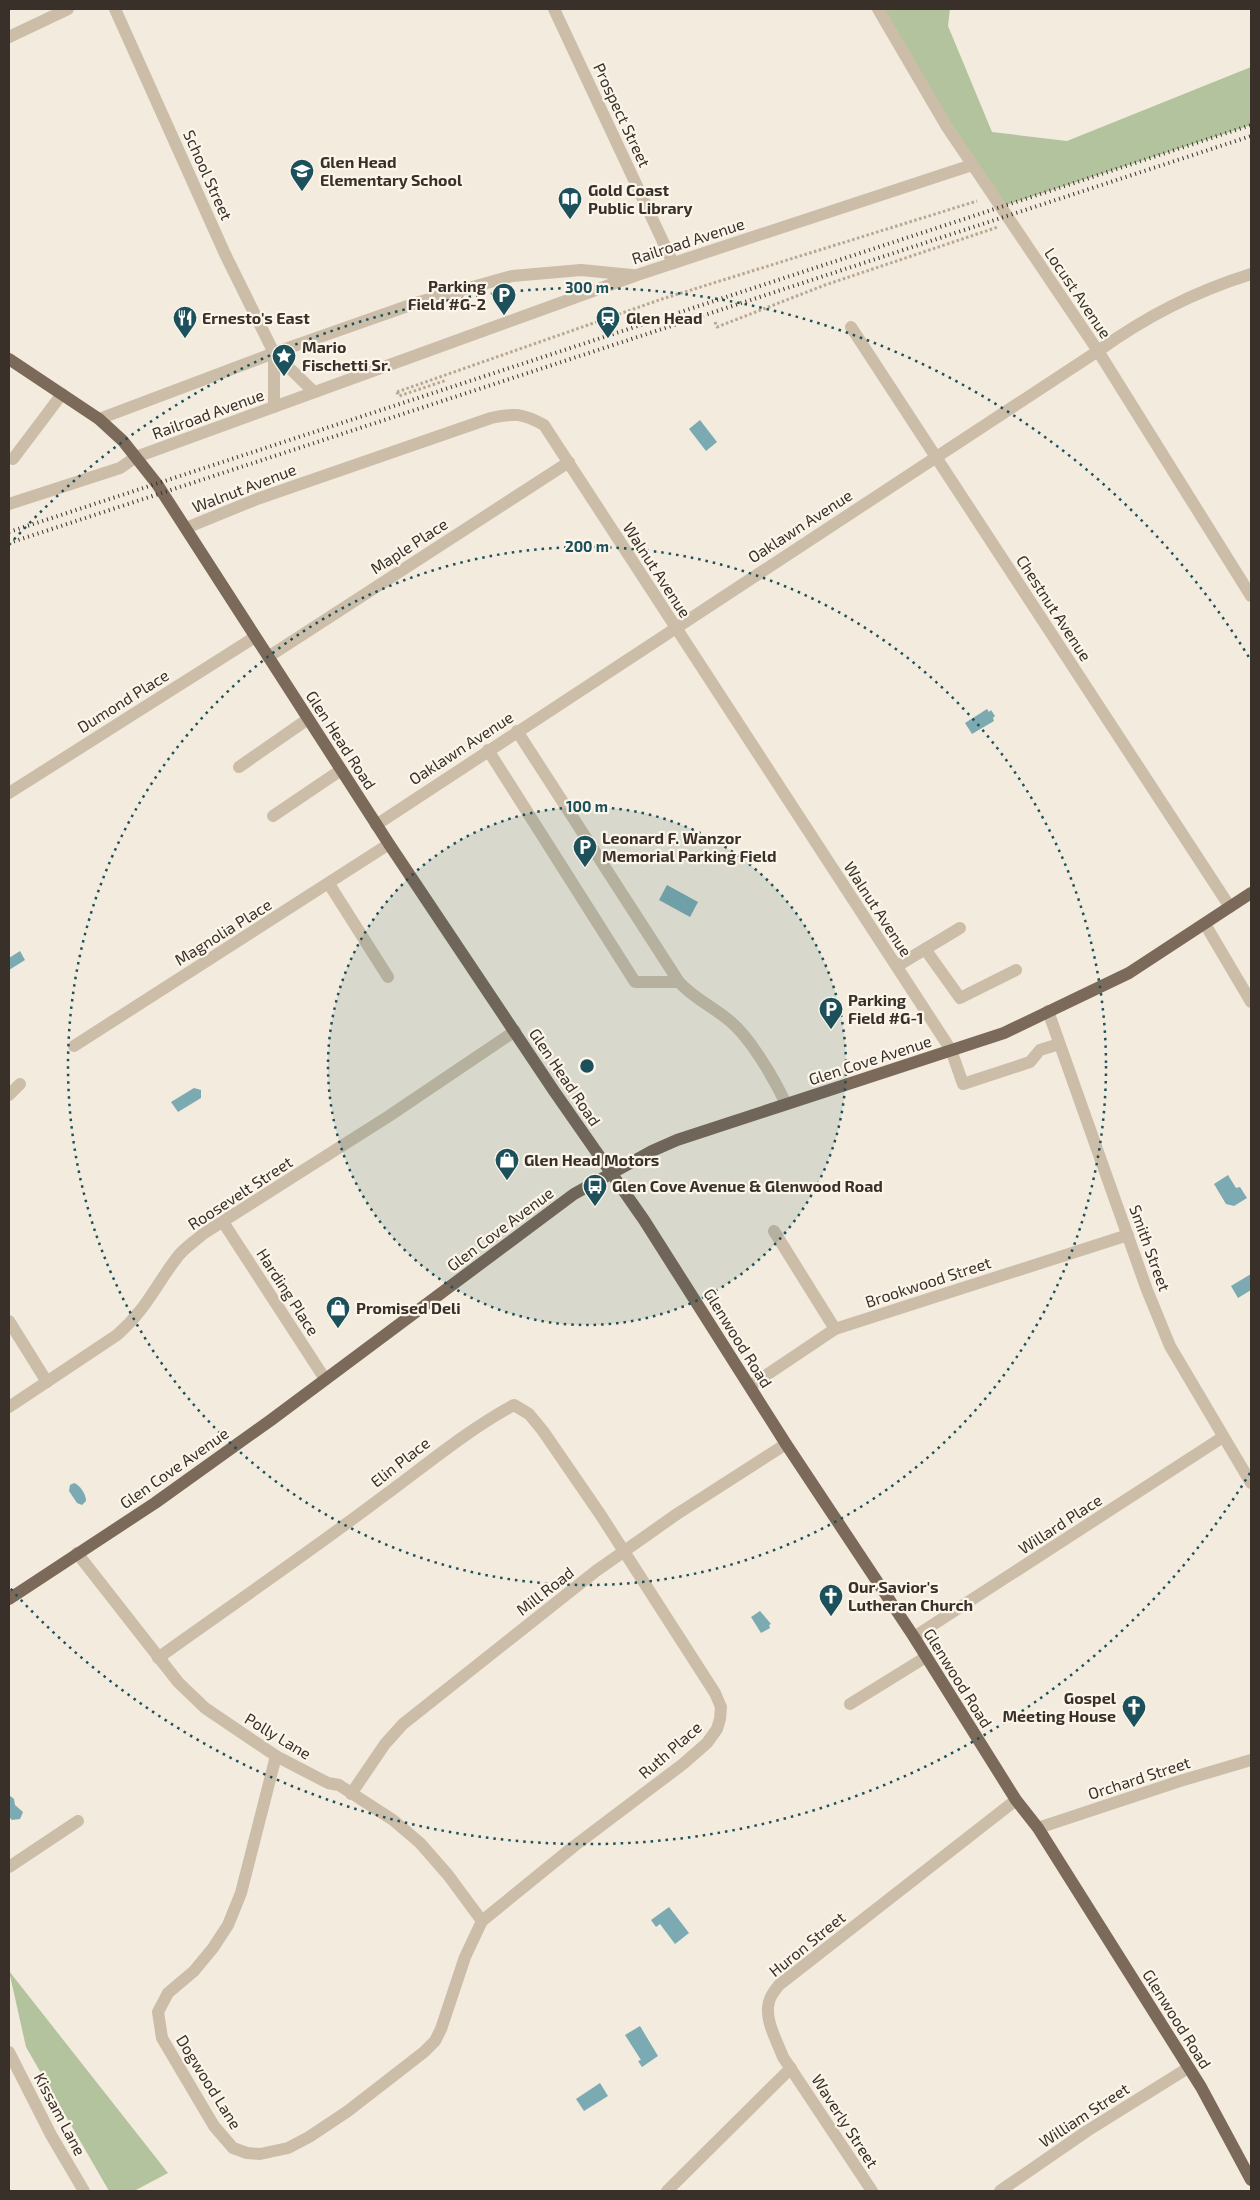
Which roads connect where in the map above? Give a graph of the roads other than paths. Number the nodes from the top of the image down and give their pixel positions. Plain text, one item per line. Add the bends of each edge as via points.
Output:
1 (68, 9) edge
2 (115, 9) edge
3 (554, 9) edge
4 (878, 9) edge
5 (9, 37) edge
6 (972, 165) junction
7 (673, 263) junction
8 (638, 275) junction
9 (1251, 275) edge
10 (852, 327) dead end
11 (1098, 351) junction
12 (274, 353) junction
13 (9, 358) edge
14 (314, 392) junction
15 (62, 394) junction
16 (274, 408) junction
17 (99, 419) junction
18 (136, 457) junction
19 (936, 457) junction
20 (13, 459) dead end
21 (568, 462) junction
22 (9, 504) edge
23 (186, 528) junction
24 (1251, 596) edge
25 (675, 628) junction
26 (255, 637) junction
27 (268, 657) junction
28 (308, 719) junction
29 (517, 731) junction
30 (488, 750) junction
31 (239, 767) dead end
32 (341, 770) junction
33 (9, 793) edge
34 (273, 816) dead end
35 (376, 825) junction
36 (389, 844) junction
37 (329, 884) junction
38 (1251, 893) edge
39 (1230, 907) junction
40 (1205, 924) junction
41 (960, 928) dead end
42 (925, 949) junction
43 (897, 966) junction
44 (1016, 970) dead end
45 (388, 977) dead end
46 (679, 982) junction
47 (1251, 1002) edge
48 (1048, 1011) junction
49 (515, 1031) junction
50 (1059, 1044) junction
51 (74, 1046) dead end
52 (952, 1050) junction
53 (20, 1084) dead end
54 (9, 1095) edge
55 (786, 1104) junction
56 (611, 1174) junction
57 (223, 1222) junction
58 (774, 1231) dead end
59 (1128, 1235) junction
60 (9, 1321) edge
61 (835, 1329) junction
62 (325, 1379) junction
63 (47, 1382) junction
64 (750, 1386) junction
65 (9, 1407) edge
66 (1223, 1437) junction
67 (786, 1444) junction
68 (1251, 1483) edge
69 (77, 1553) junction
70 (623, 1553) junction
71 (9, 1599) edge
72 (914, 1637) junction
73 (926, 1657) junction
74 (158, 1658) junction
75 (850, 1704) dead end
76 (276, 1756) junction
77 (1251, 1760) edge
78 (351, 1794) junction
79 (1016, 1800) junction
80 (78, 1821) dead end
81 (1038, 1828) junction
82 (9, 1867) edge
83 (482, 1921) junction
84 (9, 2052) edge
85 (791, 2068) junction
86 (1188, 2068) junction
87 (1251, 2180) edge
88 (84, 2191) edge
89 (667, 2191) edge
90 (872, 2191) edge
91 (1000, 2191) edge

1 - 5 street
2 - 12 street, School Street via 225,254
3 - 7 street, Prospect Street
4 - 6 street, Locust Avenue
6 - 7 street, Railroad Avenue
6 - 11 street, Locust Avenue
7 - 8 street, Railroad Avenue
8 - 12 street via 581,270 512,276 419,302
8 - 14 street, Railroad Avenue
9 - 11 street, Oaklawn Avenue via 1182,300 1130,328
10 - 19 street, Chestnut Avenue
11 - 19 street, Oaklawn Avenue
11 - 24 street, Locust Avenue
12 - 14 street, School Street
12 - 16 street, School Street
12 - 17 street
13 - 15 main road, Glen Head Road
14 - 16 street, Railroad Avenue
15 - 17 main road, Glen Head Road
15 - 20 street
16 - 18 street, Railroad Avenue
17 - 18 main road, Glen Head Road
18 - 22 street, Railroad Avenue via 120,468
18 - 23 main road, Glen Head Road
19 - 25 street, Oaklawn Avenue
19 - 39 street, Chestnut Avenue
21 - 23 street, Walnut Avenue via 544,425 526,415 508,415 491,418 256,499
21 - 25 street, Walnut Avenue
21 - 27 street, Maple Place
23 - 26 main road, Glen Head Road
25 - 29 street, Oaklawn Avenue
25 - 43 street, Walnut Avenue
26 - 27 main road, Glen Head Road
26 - 33 street, Dumond Place
27 - 28 main road, Glen Head Road
28 - 31 street
28 - 32 main road, Glen Head Road
29 - 30 street, Oaklawn Avenue
29 - 46 street
30 - 35 street, Oaklawn Avenue
30 - 46 street via 635,982
32 - 34 street
32 - 35 main road, Glen Head Road
35 - 36 main road, Glen Head Road
36 - 37 street, Magnolia Place
36 - 49 main road, Glen Head Road
37 - 45 street
37 - 51 street, Magnolia Place
38 - 39 main road, Glen Cove Avenue
39 - 40 main road, Glen Cove Avenue
40 - 47 street
40 - 48 main road, Glen Cove Avenue via 1129,973
41 - 42 street
42 - 43 street
42 - 44 street via 960,998
43 - 52 street, Walnut Avenue
46 - 55 street via 741,1032 777,1084
48 - 50 street, Smith Street
48 - 52 main road, Glen Cove Avenue via 1004,1033
49 - 56 main road, Glen Head Road
49 - 57 street, Roosevelt Street
50 - 52 street, Walnut Avenue via 1040,1050 1030,1062 962,1084
50 - 59 street, Smith Street
52 - 55 main road, Glen Cove Avenue
53 - 54 street
55 - 56 main road, Glen Cove Avenue via 676,1140
56 - 62 main road, Glen Cove Avenue via 574,1194
56 - 64 main road, Glenwood Road
57 - 62 street, Harding Place
57 - 63 street, Roosevelt Street via 180,1254 132,1322
58 - 61 street
59 - 61 street, Brookwood Street
59 - 66 street, Smith Street via 1170,1346
60 - 63 street
61 - 64 street, Brookwood Street
62 - 69 main road, Glen Cove Avenue via 155,1503
63 - 65 street, Roosevelt Street
64 - 67 main road, Glenwood Road
66 - 68 street, Smith Street
66 - 72 street, Willard Place
67 - 70 street, Mill Road
67 - 72 main road, Glenwood Road
69 - 71 main road, Glen Cove Avenue
69 - 74 street, Polly Lane
70 - 74 street, Elin Place via 543,1430 529,1414 514,1405 448,1446 380,1499
70 - 78 street, Mill Road via 402,1724
70 - 83 street, Ruth Place via 715,1693 721,1707 717,1729 707,1743 683,1764
72 - 73 main road, Glenwood Road
73 - 75 street
73 - 79 main road, Glenwood Road
74 - 76 street, Polly Lane via 205,1708
76 - 78 street, Polly Lane
76 - 83 street, Dogwood Lane via 241,1893 228,1925 194,1971 168,1993 158,2012 162,2038 176,2064 214,2126 233,2148 260,2154 288,2148 348,2111 424,2052 441,2029 465,1958
77 - 81 street, Orchard Street via 1180,1780
78 - 83 street, Polly Lane via 393,1820 420,1843
79 - 81 main road, Glenwood Road
79 - 85 street, Huron Street via 779,1985 767,2009 773,2033
80 - 82 street
81 - 86 main road, Glenwood Road
84 - 88 street, Kissam Lane
85 - 89 street
85 - 90 street, Waverly Street
86 - 87 main road, Glenwood Road
86 - 91 street, William Street via 1087,2131

